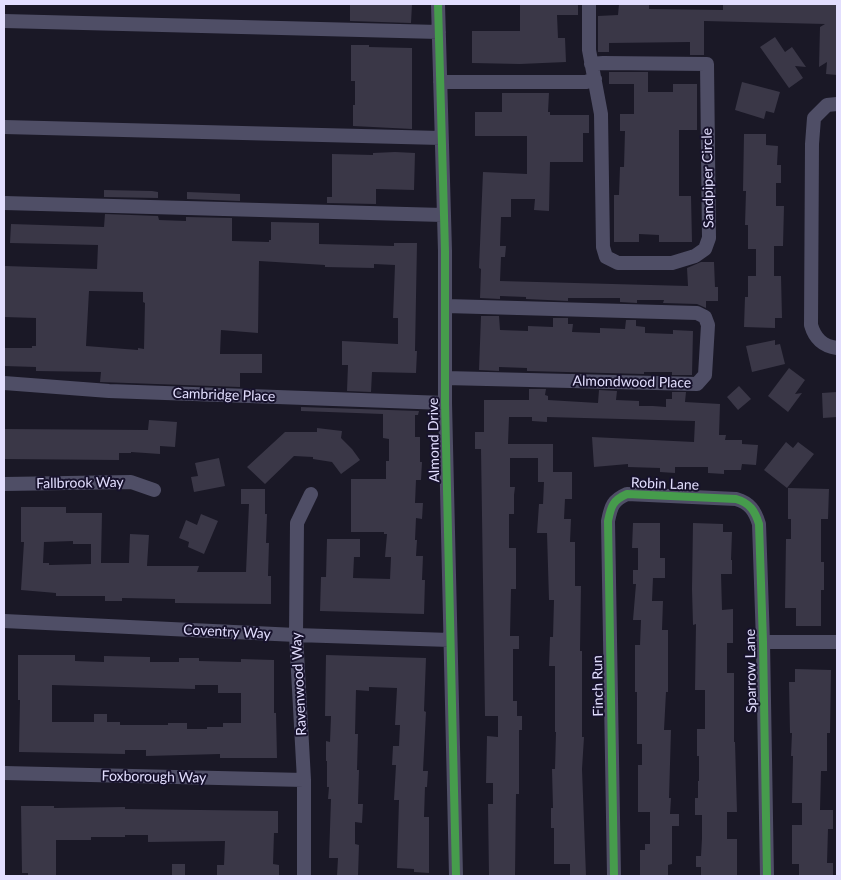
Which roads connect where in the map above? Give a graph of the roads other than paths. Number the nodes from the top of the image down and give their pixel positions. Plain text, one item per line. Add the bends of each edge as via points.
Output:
1 (438, 4) edge
2 (589, 4) edge
3 (4, 21) edge
4 (439, 32) junction
5 (591, 64) junction
6 (595, 79) junction
7 (440, 82) junction
8 (837, 104) edge
9 (4, 127) edge
10 (441, 138) junction
11 (4, 203) edge
12 (443, 215) junction
13 (446, 306) junction
14 (837, 348) edge
15 (445, 378) junction
16 (4, 384) edge
17 (445, 403) junction
18 (4, 484) edge
19 (154, 490) dead end
20 (311, 494) dead end
21 (617, 498) joint
22 (713, 498) joint
23 (4, 621) edge
24 (296, 635) junction
25 (450, 640) junction
26 (763, 642) junction
27 (837, 642) edge
28 (4, 773) edge
29 (304, 780) junction
30 (304, 876) edge
31 (456, 876) edge
32 (614, 876) edge
33 (767, 876) edge

1 - 4 street, Almond Drive
2 - 5 street
3 - 4 street
4 - 7 street, Almond Drive
5 - 6 street
5 - 6 street, Sandpiper Circle via 707,64 709,238 705,249 695,256 672,263 618,263 606,257 603,246 601,114
6 - 7 street via 586,82
7 - 10 street, Almond Drive
8 - 14 street via 827,105 814,118 812,144 812,325 813,332 822,343
9 - 10 street
10 - 12 street, Almond Drive
11 - 12 street
12 - 13 street, Almond Drive
13 - 15 street, Almond Drive
13 - 15 street, Almondwood Place via 697,313 705,317 708,325 705,375 697,384
15 - 17 street, Almond Drive
16 - 17 street, Cambridge Place
17 - 25 street, Almond Drive
18 - 19 street, Fallbrook Way via 130,482
20 - 24 street, Ravenwood Way via 297,523
21 - 22 street, Robin Lane via 628,494
21 - 32 street, Finch Run via 611,506 608,521
22 - 26 street, Sparrow Lane via 746,502 756,513
23 - 24 street, Coventry Way
24 - 25 street, Coventry Way
24 - 29 street, Ravenwood Way
25 - 31 street, Almond Drive
26 - 27 street
26 - 33 street, Sparrow Lane
28 - 29 street, Foxborough Way
29 - 30 street, Ravenwood Way

